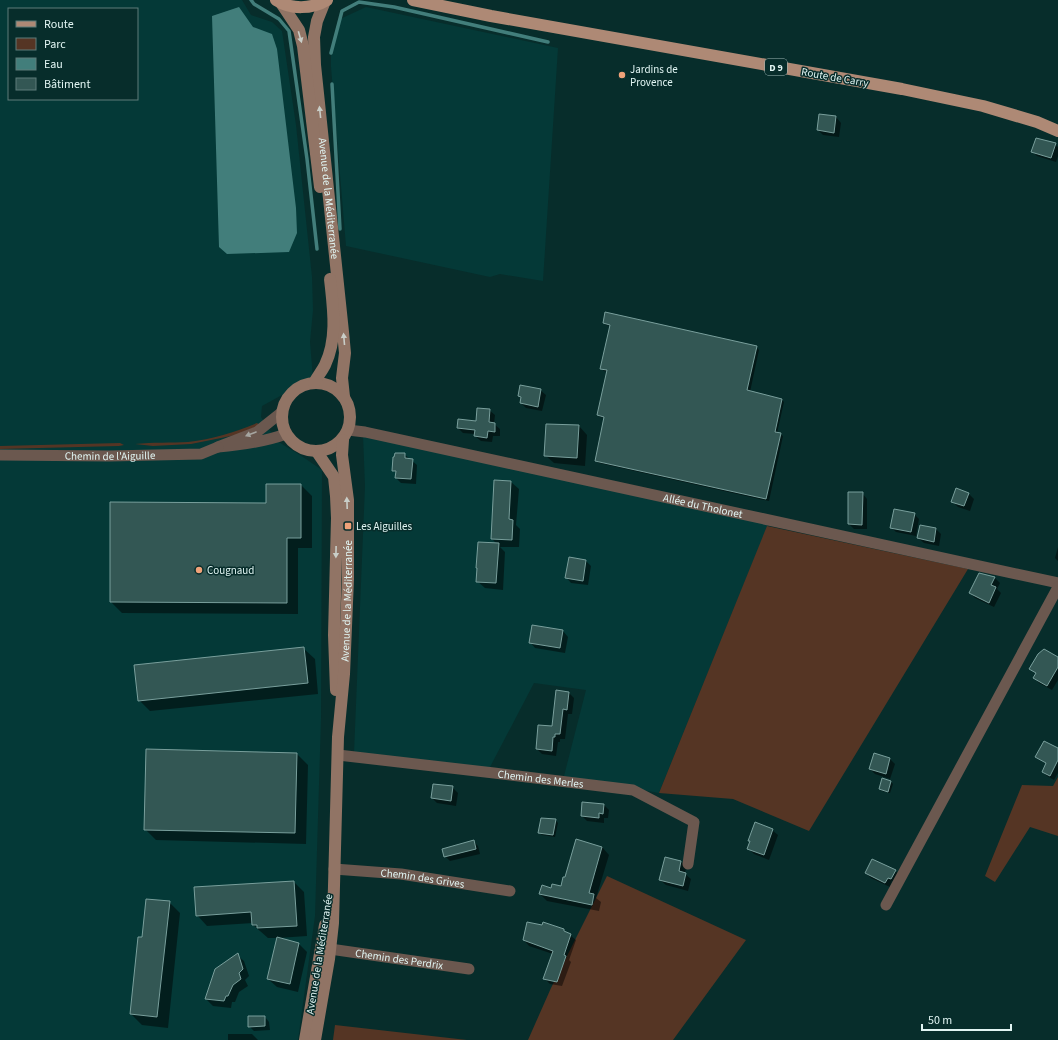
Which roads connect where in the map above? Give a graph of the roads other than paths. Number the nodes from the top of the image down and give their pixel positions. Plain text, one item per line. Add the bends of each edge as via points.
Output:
1 (413, 0) edge
2 (442, 0) edge
3 (326, 1) edge
4 (279, 2) edge
5 (491, 16) junction
6 (1058, 131) edge
7 (314, 383) junction
8 (344, 397) junction
9 (282, 412) junction
10 (286, 434) junction
11 (346, 435) junction
12 (218, 447) junction
13 (317, 452) junction
14 (0, 455) edge
15 (1058, 583) edge
16 (1058, 587) edge
17 (338, 737) junction
18 (338, 755) junction
19 (688, 864) dead end
20 (334, 869) junction
21 (510, 891) dead end
22 (886, 905) dead end
23 (330, 949) junction
24 (469, 969) dead end
25 (305, 1040) edge
26 (315, 1040) edge

1 - 5 main road, Route de Carry / D 9
2 - 5 main road, Route de Carry / D 9
3 - 4 main road via 303,7
8 -> 3 main road, Avenue de la Méditerranée via 342,378 345,353 314,37 317,21
4 -> 7 main road, Avenue de la Méditerranée via 299,30 303,46 330,284 333,337 326,364
5 - 6 main road, Route de Carry / D 9 via 902,89 983,106
7 - 8 main road via 336,389
7 - 9 main road via 293,392
8 - 11 main road via 351,418
9 - 10 main road
9 -> 12 street, Chemin de l'Aiguille via 257,432
10 - 12 street, Chemin de l'Aiguille via 273,439
10 - 13 main road via 302,449
11 - 13 main road via 334,447
11 - 15 street, Allée du Tholonet via 365,432
17 -> 11 main road, Avenue de la Méditerranée via 344,674 348,579 348,500 342,454
12 - 14 street, Chemin de l'Aiguille via 201,454
13 -> 17 main road, Avenue de la Méditerranée via 334,477 336,496 334,635
16 - 22 street
17 - 18 main road, Avenue de la Méditerranée
18 - 19 street, Chemin des Merles via 633,790 694,822
18 - 20 main road, Avenue de la Méditerranée
20 - 21 street, Chemin des Grives via 401,874
20 - 23 main road, Avenue de la Méditerranée
20 - 25 main road, Avenue de la Méditerranée
23 - 24 street, Chemin des Perdrix
23 - 26 main road, Avenue de la Méditerranée

